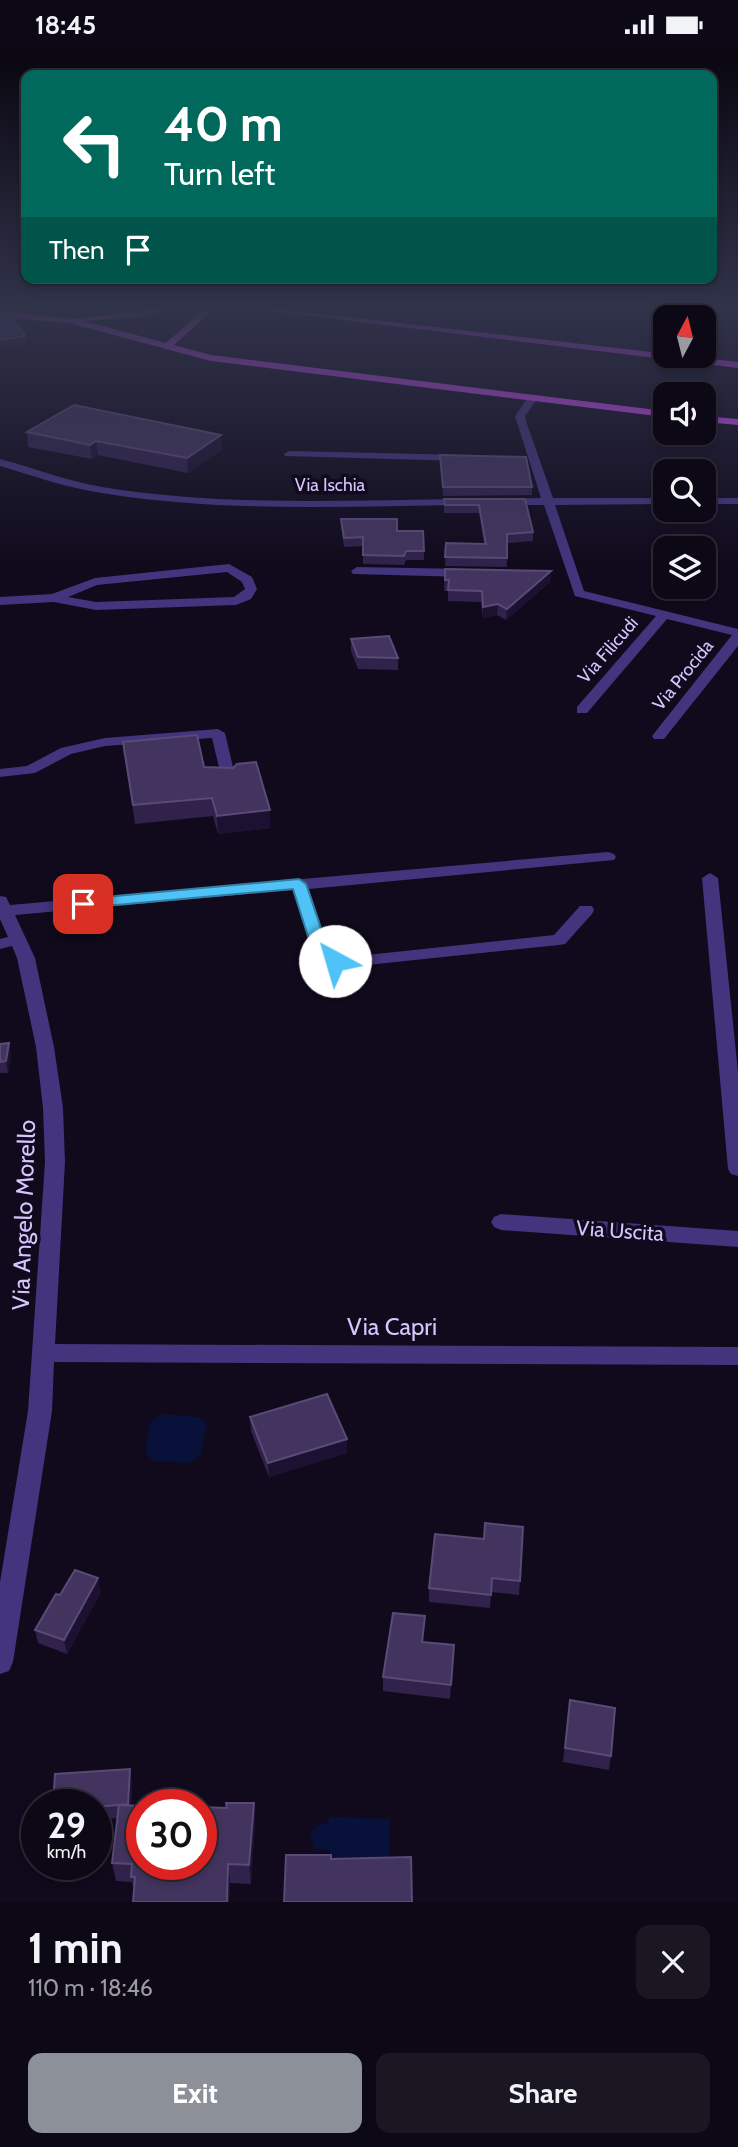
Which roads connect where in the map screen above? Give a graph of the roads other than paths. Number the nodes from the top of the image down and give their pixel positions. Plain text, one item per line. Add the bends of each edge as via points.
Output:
1 (497, 393) edge
2 (533, 398) junction
3 (653, 413) edge
4 (716, 420) edge
5 (738, 422) edge
6 (289, 454) dead end
7 (480, 459) edge
8 (521, 460) edge
9 (535, 460) junction
10 (0, 462) edge
11 (548, 501) junction
12 (653, 501) edge
13 (716, 501) edge
14 (738, 501) edge
15 (480, 502) edge
16 (494, 502) edge
17 (357, 571) dead end
18 (480, 573) edge
19 (54, 598) junction
20 (0, 601) edge
21 (664, 615) junction
22 (738, 635) edge
23 (582, 710) dead end
24 (659, 736) dead end
25 (0, 773) edge
26 (229, 780) edge
27 (608, 857) dead end
28 (710, 878) dead end
29 (299, 884) junction
30 (2, 906) edge
31 (586, 910) dead end
32 (9, 942) edge
33 (734, 1084) edge
34 (738, 1169) edge
35 (501, 1222) dead end
36 (738, 1240) edge
37 (45, 1353) junction
38 (738, 1356) edge
39 (0, 1662) edge

1 - 2 main road
2 - 3 main road
2 - 9 street via 520,416
4 - 5 main road
6 - 7 street
8 - 9 street
9 - 11 street
10 - 15 street, Via Ischia via 102,490 154,497 222,502
11 - 12 street
11 - 16 street
11 - 21 street via 567,574 576,589 584,596
13 - 14 street
17 - 18 street
19 - 19 street via 95,582 229,568 248,580 251,589 236,601 96,606
19 - 20 street
21 - 22 street
21 - 23 street, Via Filicudi
22 - 24 street, Via Procida
25 - 26 street via 30,770 66,751 105,742 218,733
27 - 29 street
28 - 33 street
29 - 30 street
29 - 31 street via 322,955 335,961 559,940
30 - 32 street, Via Angelo Morello
32 - 37 street, Via Angelo Morello via 26,958 53,1108 53,1218
33 - 34 street
35 - 36 street, Via Uscita
37 - 38 street, Via Capri
37 - 39 street, Via Angelo Morello

